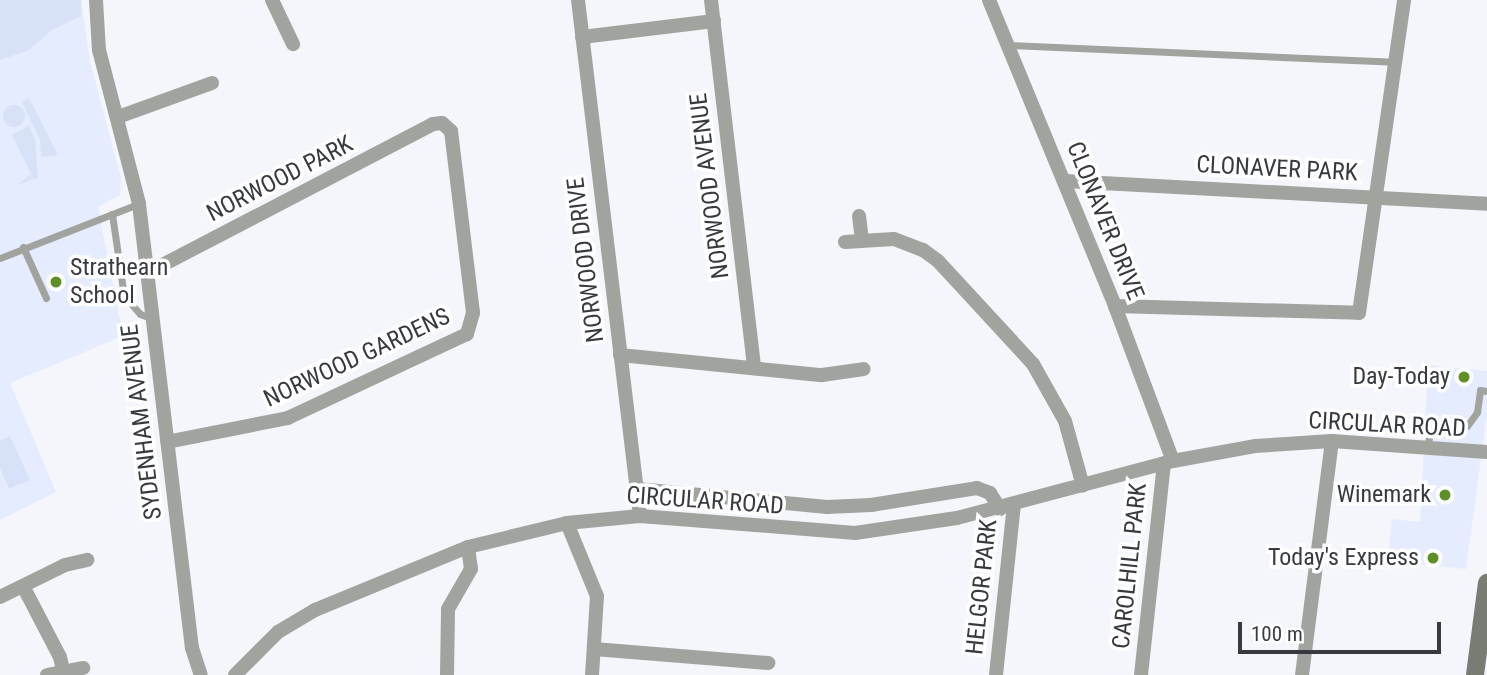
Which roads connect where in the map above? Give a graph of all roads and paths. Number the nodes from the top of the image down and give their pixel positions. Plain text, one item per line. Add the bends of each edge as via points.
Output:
1 (96, 0) edge
2 (272, 0) edge
3 (578, 0) edge
4 (711, 0) edge
5 (989, 0) edge
6 (1404, 0) edge
7 (713, 21) junction
8 (582, 37) junction
9 (293, 44) dead end
10 (1008, 45) junction
11 (1395, 62) junction
12 (212, 83) dead end
13 (118, 117) junction
14 (433, 124) joint
15 (1065, 181) junction
16 (1377, 197) junction
17 (139, 204) junction
18 (1487, 204) edge
19 (112, 214) junction
20 (859, 216) dead end
21 (862, 241) junction
22 (845, 243) dead end
23 (23, 247) junction
24 (0, 258) edge
25 (147, 273) junction
26 (46, 298) dead end
27 (1115, 306) junction
28 (153, 319) junction
29 (620, 355) junction
30 (754, 367) junction
31 (864, 369) dead end
32 (1487, 391) edge
33 (1332, 441) junction
34 (167, 442) junction
35 (1428, 448) junction
36 (1487, 452) edge
37 (1168, 462) junction
38 (1083, 486) junction
39 (637, 489) junction
40 (1014, 505) junction
41 (1000, 509) junction
42 (639, 516) junction
43 (567, 523) junction
44 (468, 547) junction
45 (87, 560) dead end
46 (1487, 583) edge
47 (23, 586) junction
48 (0, 597) edge
49 (594, 649) junction
50 (768, 663) dead end
51 (83, 668) dead end
52 (64, 673) edge
53 (47, 675) edge
54 (201, 675) edge
55 (235, 675) edge
56 (447, 675) edge
57 (592, 675) edge
58 (996, 675) edge
59 (1141, 675) edge
60 (1302, 675) edge
61 (1475, 675) edge

1 - 13 street, SYDENHAM AVENUE via 99,50
2 - 9 street
3 - 8 street, NORWOOD DRIVE
4 - 7 street, NORWOOD AVENUE
5 - 10 street, CLONAVER DRIVE
6 - 11 street
7 - 8 street
7 - 30 street, NORWOOD AVENUE
8 - 29 street, NORWOOD DRIVE
10 - 11 lane
10 - 15 street, CLONAVER DRIVE
11 - 16 street
12 - 13 street
13 - 17 street, SYDENHAM AVENUE
14 - 25 street, NORWOOD PARK
14 - 34 street, NORWOOD GARDENS via 446,124 452,135 473,313 467,334 288,418
15 - 16 street, CLONAVER PARK
15 - 27 street, CLONAVER DRIVE
16 - 18 street, CLONAVER PARK
16 - 27 street via 1359,313
17 - 19 lane
17 - 25 street, SYDENHAM AVENUE
19 - 23 lane
19 - 28 lane via 124,296 132,307
20 - 21 street
21 - 22 street
21 - 38 street via 894,239 923,250 1010,335 1065,421
23 - 24 lane
23 - 26 lane
25 - 28 street, SYDENHAM AVENUE
27 - 37 street, CLONAVER DRIVE
28 - 34 street, SYDENHAM AVENUE
29 - 30 street
29 - 39 street, NORWOOD DRIVE
30 - 31 street via 822,375
32 - 35 lane via 1480,390 1477,412 1467,426 1430,427
33 - 35 street, CIRCULAR ROAD
33 - 37 street, CIRCULAR ROAD via 1255,446
33 - 60 street
34 - 54 street, SYDENHAM AVENUE via 192,648
35 - 36 street, CIRCULAR ROAD
37 - 38 street, CIRCULAR ROAD
37 - 59 street, CAROLHILL PARK
38 - 40 street, CIRCULAR ROAD
39 - 41 street, CIRCULAR ROAD via 827,507 871,505 977,488 990,493
39 - 42 street, NORWOOD DRIVE
40 - 41 street, CIRCULAR ROAD
40 - 58 street, HELGOR PARK
41 - 42 street, CIRCULAR ROAD via 855,533
42 - 43 street, CIRCULAR ROAD
43 - 44 street, CIRCULAR ROAD
43 - 49 street via 597,596
44 - 55 street, CIRCULAR ROAD via 315,610 278,632
44 - 56 street via 471,569 448,609
45 - 47 street via 65,565
46 - 61 main road
47 - 48 street
47 - 52 street via 58,652
49 - 50 street
49 - 57 street
51 - 52 street
52 - 53 street

